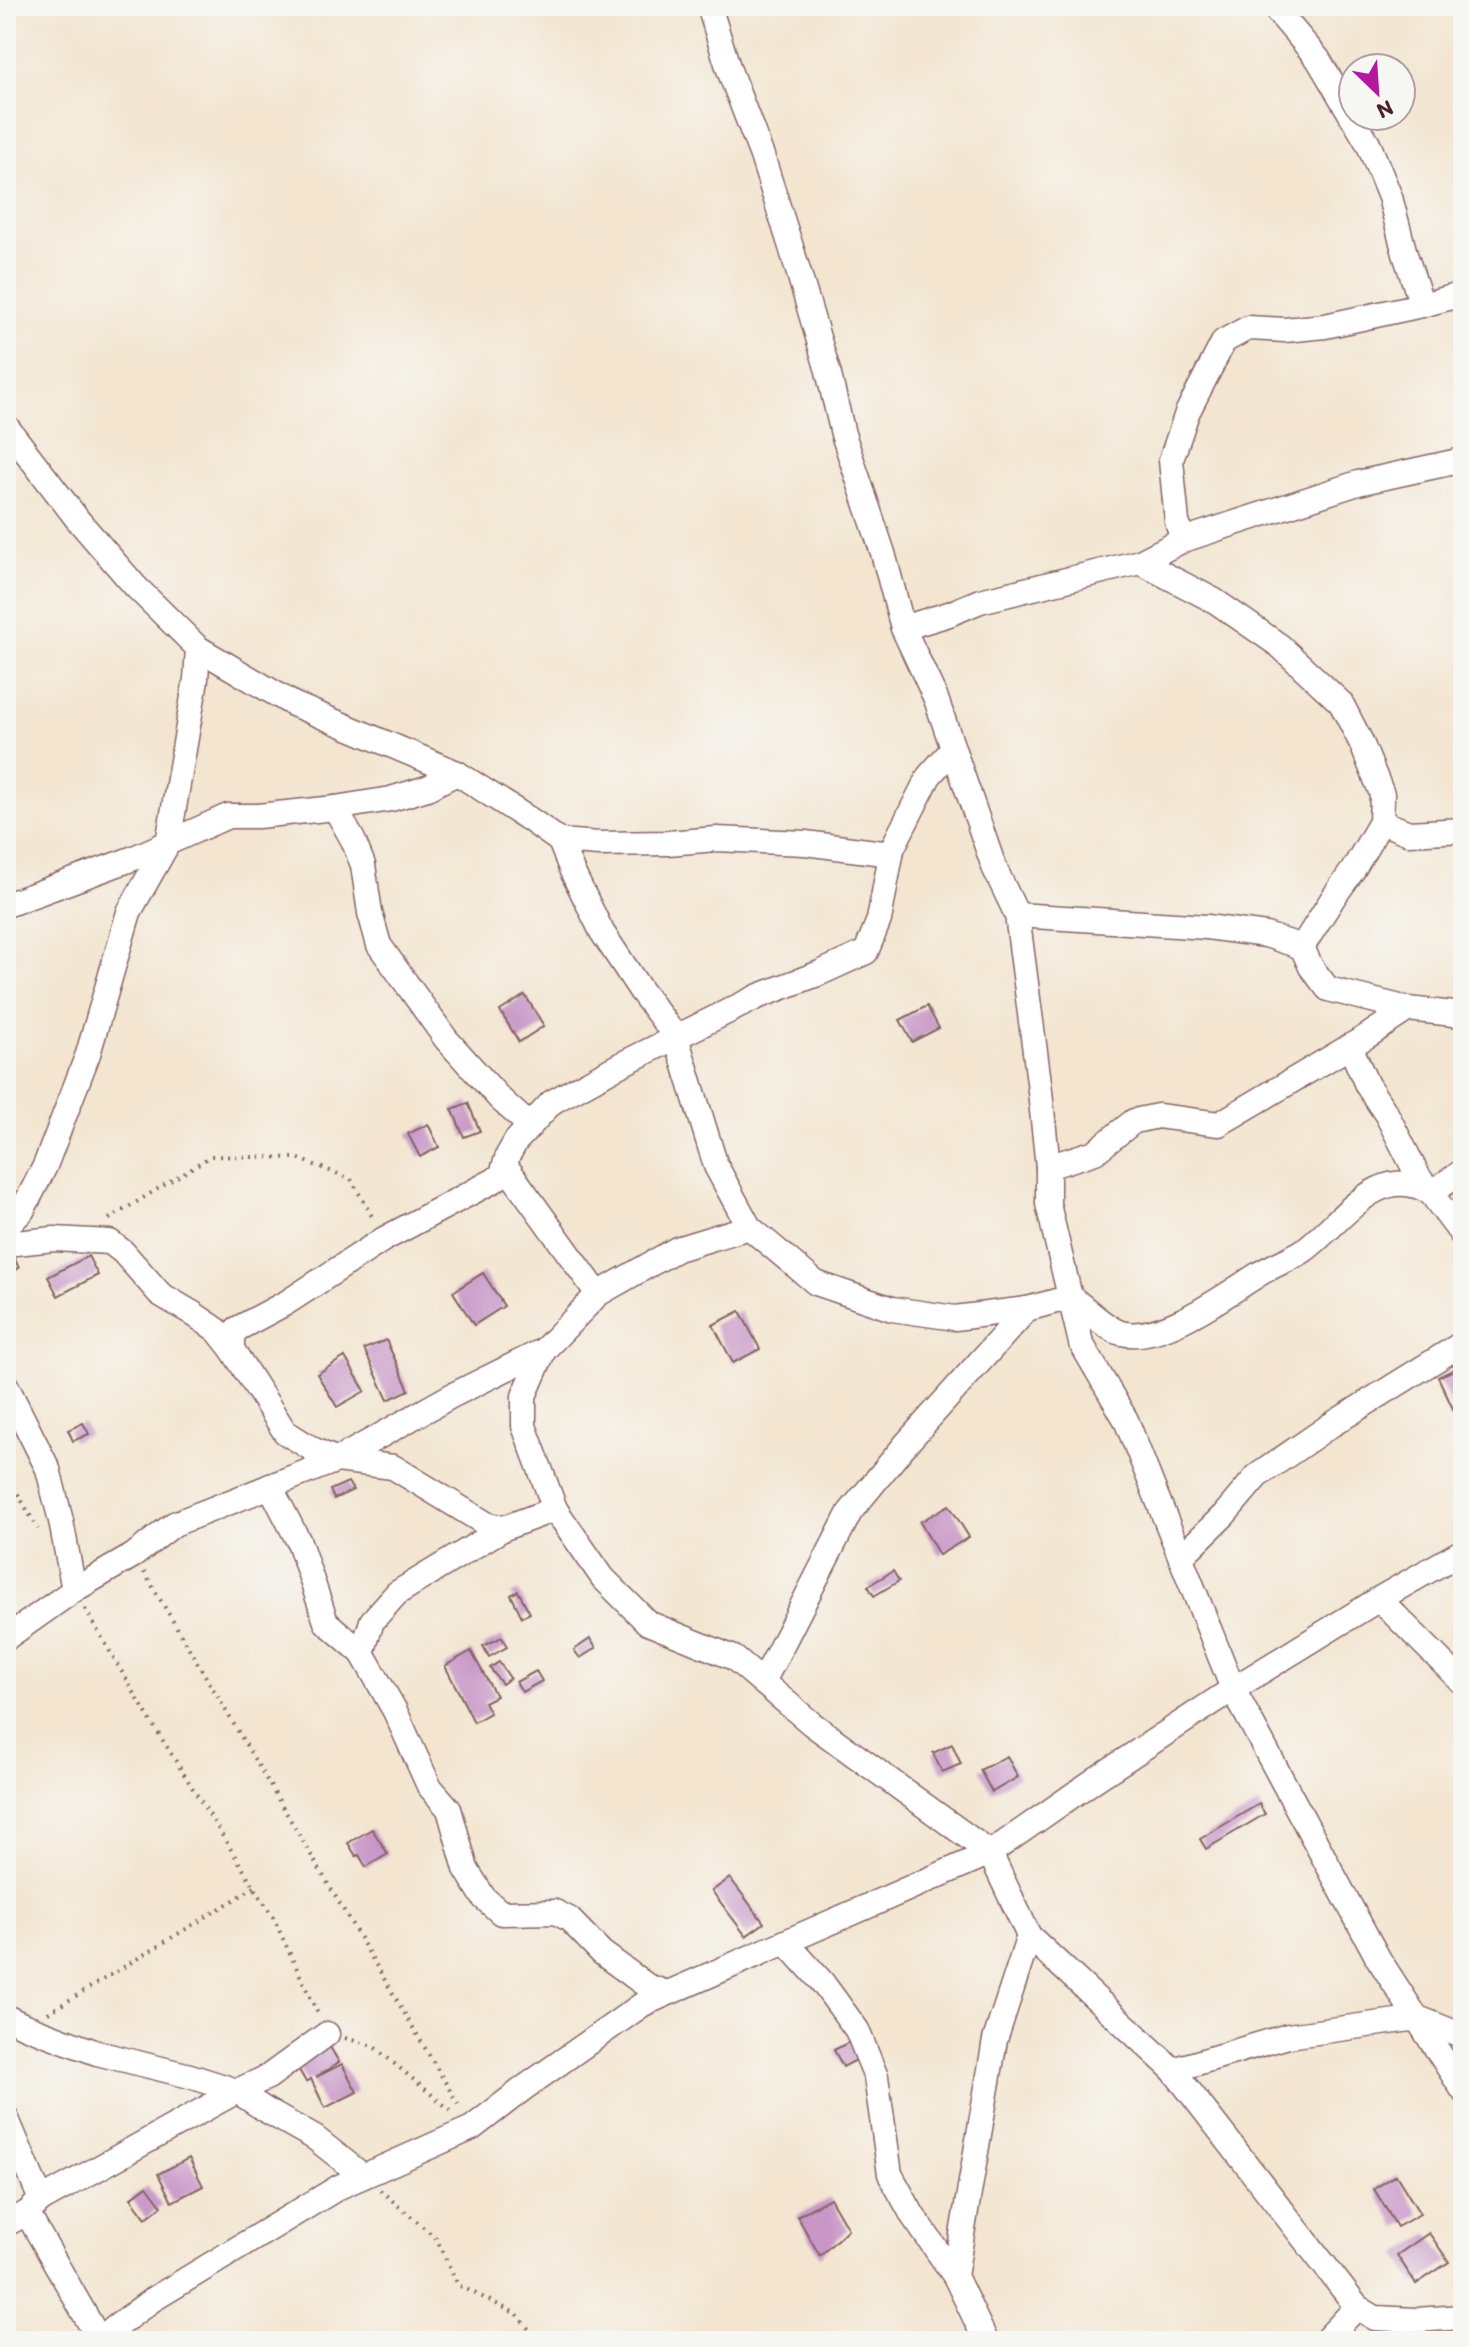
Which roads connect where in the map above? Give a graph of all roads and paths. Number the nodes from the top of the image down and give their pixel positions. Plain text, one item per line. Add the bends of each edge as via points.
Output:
1 (709, 6) edge
2 (1273, 6) edge
3 (1463, 294) edge
4 (1422, 305) junction
5 (6, 426) edge
6 (1463, 460) edge
7 (1183, 540) junction
8 (1140, 562) junction
9 (903, 628) junction
10 (198, 648) junction
11 (953, 749) junction
12 (457, 773) junction
13 (335, 808) junction
14 (1381, 822) junction
15 (1463, 830) edge
16 (560, 841) junction
17 (168, 843) junction
18 (891, 854) junction
19 (6, 905) edge
20 (1017, 915) junction
21 (1302, 947) junction
22 (1408, 1009) junction
23 (1463, 1015) edge
24 (676, 1037) junction
25 (1350, 1046) junction
26 (530, 1126) junction
27 (505, 1165) junction
28 (1048, 1167) junction
29 (1463, 1171) edge
30 (1431, 1193) junction
31 (11, 1213) edge
32 (749, 1227) junction
33 (1463, 1236) edge
34 (81, 1239) junction
35 (384, 1239) junction
36 (6, 1244) edge
37 (598, 1294) junction
38 (1071, 1297) junction
39 (1027, 1309) junction
40 (1463, 1343) edge
41 (232, 1349) junction
42 (544, 1350) junction
43 (6, 1385) edge
44 (337, 1460) junction
45 (6, 1473) edge
46 (270, 1486) junction
47 (555, 1509) junction
48 (504, 1528) junction
49 (43, 1536) dead end
50 (1463, 1551) edge
51 (134, 1555) junction
52 (1181, 1557) junction
53 (74, 1590) junction
54 (1379, 1599) junction
55 (6, 1638) edge
56 (362, 1653) junction
57 (763, 1682) junction
58 (1463, 1683) edge
59 (1233, 1689) junction
60 (990, 1853) junction
61 (255, 1887) junction
62 (1029, 1936) junction
63 (786, 1942) junction
64 (667, 1993) junction
65 (1418, 2018) junction
66 (16, 2022) edge
67 (327, 2034) junction
68 (1463, 2036) edge
69 (1173, 2070) junction
70 (1463, 2090) edge
71 (237, 2091) junction
72 (6, 2117) edge
73 (472, 2128) junction
74 (363, 2176) junction
75 (25, 2212) edge
76 (955, 2276) junction
77 (1357, 2307) junction
78 (1463, 2317) edge
79 (1420, 2330) edge
80 (98, 2340) edge
81 (538, 2341) edge
82 (986, 2341) edge
83 (1325, 2341) edge

1 - 9 street via 791,247
2 - 4 street via 1318,59 1368,143
3 - 4 street
4 - 7 street via 1325,326 1248,328 1224,341 1187,413 1171,460
5 - 10 street via 106,553
6 - 7 street via 1358,483
7 - 8 street
8 - 9 street via 980,601
8 - 14 street via 1215,601 1280,646 1341,703 1382,794
9 - 11 street
10 - 12 street via 293,704
10 - 17 street
11 - 18 street via 929,776
11 - 20 street via 994,867
12 - 13 street via 391,799
12 - 16 street
13 - 17 street via 228,816
13 - 26 street via 363,865 379,945 446,1039
14 - 15 street via 1409,833
14 - 21 street
16 - 18 street via 746,840
16 - 24 street via 602,932
17 - 19 street
17 - 31 street via 129,912 88,1054 45,1166
18 - 24 street via 879,920 866,952
20 - 21 street via 1207,927 1266,935
20 - 28 street
21 - 22 street via 1328,989
22 - 23 street
22 - 25 street
24 - 26 street via 552,1102
24 - 32 street via 716,1166
25 - 28 street via 1219,1124 1158,1116 1134,1121 1095,1152
25 - 30 street
26 - 27 street
27 - 35 street via 495,1180
27 - 37 street
28 - 38 street via 1048,1204
29 - 30 street
30 - 33 street
30 - 38 street via 1402,1182 1377,1188 1303,1250 1212,1305 1136,1335 1117,1332
32 - 37 street via 677,1249
32 - 39 street via 816,1283 892,1309 955,1318
34 - 35 path via 211,1156 297,1158 351,1179
34 - 36 street
34 - 41 street via 110,1242 160,1294 217,1330
35 - 41 street via 237,1329
37 - 42 street
38 - 39 street
38 - 52 street via 1081,1343 1126,1420
39 - 57 street via 850,1512
40 - 52 street via 1257,1476
41 - 44 street via 285,1432
42 - 44 street
42 - 47 street via 524,1396 524,1426
43 - 53 street via 48,1469
44 - 46 street
44 - 48 street via 393,1467 488,1525
45 - 49 path
46 - 51 street via 174,1524
46 - 56 street via 299,1542 326,1622
47 - 48 street
47 - 57 street via 603,1578 648,1623 734,1658
48 - 56 street via 397,1593 372,1621
50 - 54 street
51 - 53 street
51 - 73 path
52 - 59 street
53 - 55 street
53 - 61 path
54 - 58 street
54 - 59 street
56 - 64 street via 429,1786 449,1809 466,1869 484,1898 501,1913 555,1912 569,1919 602,1953 647,1986
57 - 60 street via 812,1724
59 - 60 street
59 - 65 street via 1378,1958
60 - 62 street
60 - 63 street
61 - 66 path
61 - 67 path
62 - 69 street
62 - 76 street via 995,2040
63 - 64 street
63 - 76 street via 857,2030 876,2077 890,2174
64 - 73 street via 643,2004
65 - 68 street
65 - 69 street via 1288,2036
65 - 70 street
66 - 71 street via 97,2053
67 - 71 street via 268,2077
67 - 73 path via 373,2046
69 - 77 street
71 - 74 street via 315,2138
71 - 75 street
72 - 75 street
73 - 74 street
74 - 80 street via 152,2300
74 - 81 path via 436,2238 458,2285 517,2314
75 - 80 street
76 - 82 street
77 - 79 street via 1375,2318
77 - 83 street
78 - 79 street

